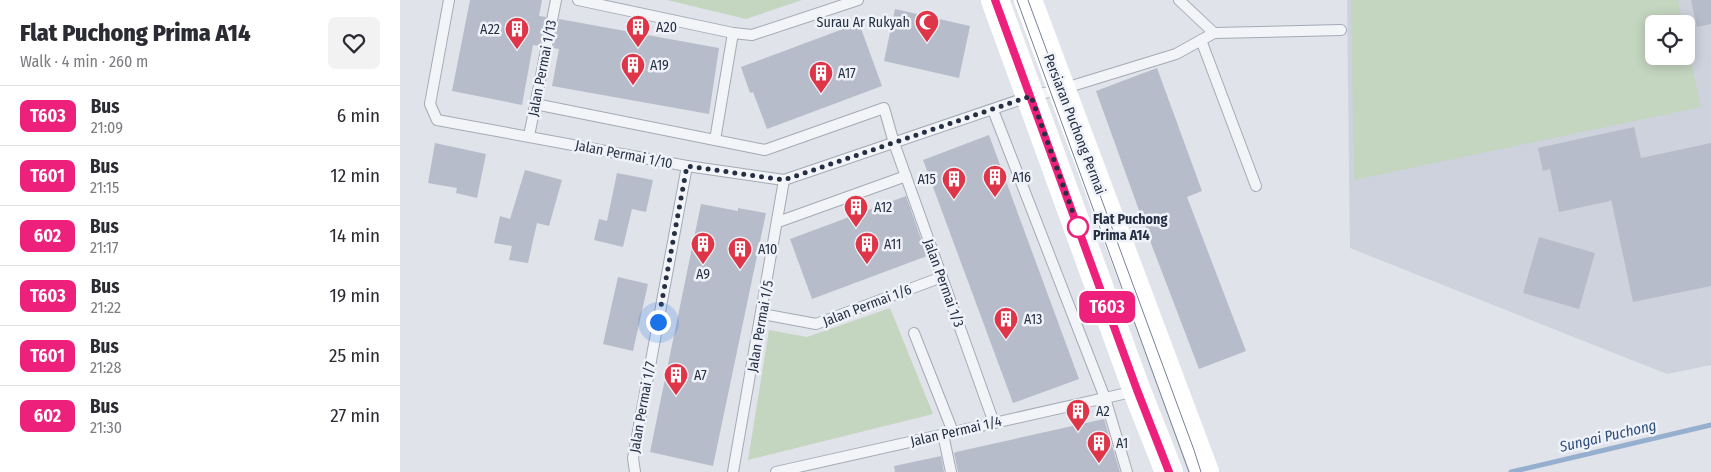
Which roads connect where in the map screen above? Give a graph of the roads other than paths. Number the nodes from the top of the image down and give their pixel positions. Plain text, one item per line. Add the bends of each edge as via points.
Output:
1 (450, 0) edge
2 (556, 0) edge
3 (578, 0) edge
4 (858, 0) edge
5 (995, 0) edge
6 (1028, 0) edge
7 (1179, 0) edge
8 (839, 3) edge
9 (1341, 30) dead end
10 (733, 33) junction
11 (1214, 33) junction
12 (1201, 40) junction
13 (1062, 89) junction
14 (1031, 96) junction
15 (535, 104) junction
16 (993, 110) junction
17 (529, 136) junction
18 (715, 140) junction
19 (894, 143) junction
20 (687, 166) junction
21 (906, 176) junction
22 (784, 180) junction
23 (1256, 186) dead end
24 (778, 222) junction
25 (942, 277) junction
26 (762, 314) junction
27 (914, 333) dead end
28 (1137, 390) junction
29 (1104, 398) junction
30 (994, 423) junction
31 (948, 433) junction
32 (811, 468) edge
33 (636, 472) edge
34 (733, 472) edge
35 (776, 472) edge
36 (951, 472) edge
37 (1127, 472) edge
38 (1169, 472) edge
39 (1205, 472) edge

1 - 17 lane, Jalan Permai 1/10 via 430,104 437,120
2 - 15 lane, Jalan Permai 1/13
3 - 10 lane
4 - 8 lane
5 - 14 main road
6 - 13 main road, Persiaran Puchong Permai
7 - 11 lane
8 - 10 lane via 752,35
9 - 11 lane
10 - 18 lane
11 - 12 lane, Jalan Permai 1/10
12 - 13 lane, Jalan Permai 1/10 via 1176,54
12 - 23 lane
13 - 14 lane, Jalan Permai 1/10
13 - 39 main road, Persiaran Puchong Permai
14 - 16 lane, Jalan Permai 1/10
14 - 28 main road
15 - 17 lane, Jalan Permai 1/13
15 - 18 lane
16 - 19 lane, Jalan Permai 1/10
16 - 29 lane
17 - 20 lane, Jalan Permai 1/10
18 - 19 lane via 765,150 884,108
19 - 21 lane, Jalan Permai 1/3
19 - 22 lane, Jalan Permai 1/10
20 - 22 lane, Jalan Permai 1/10
20 - 33 lane, Jalan Permai 1/7 via 633,458
21 - 24 lane
21 - 25 lane, Jalan Permai 1/3
22 - 24 lane, Jalan Permai 1/5
24 - 26 lane, Jalan Permai 1/5
25 - 26 lane, Jalan Permai 1/6 via 816,324
25 - 30 lane, Jalan Permai 1/3
26 - 34 lane, Jalan Permai 1/5
27 - 31 lane
28 - 29 lane, Jalan Permai 1/4
28 - 38 main road
29 - 30 lane, Jalan Permai 1/4
29 - 37 lane
30 - 31 lane, Jalan Permai 1/4
31 - 32 lane, Jalan Permai 1/4
31 - 36 lane
32 - 35 lane, Jalan Permai 1/4

